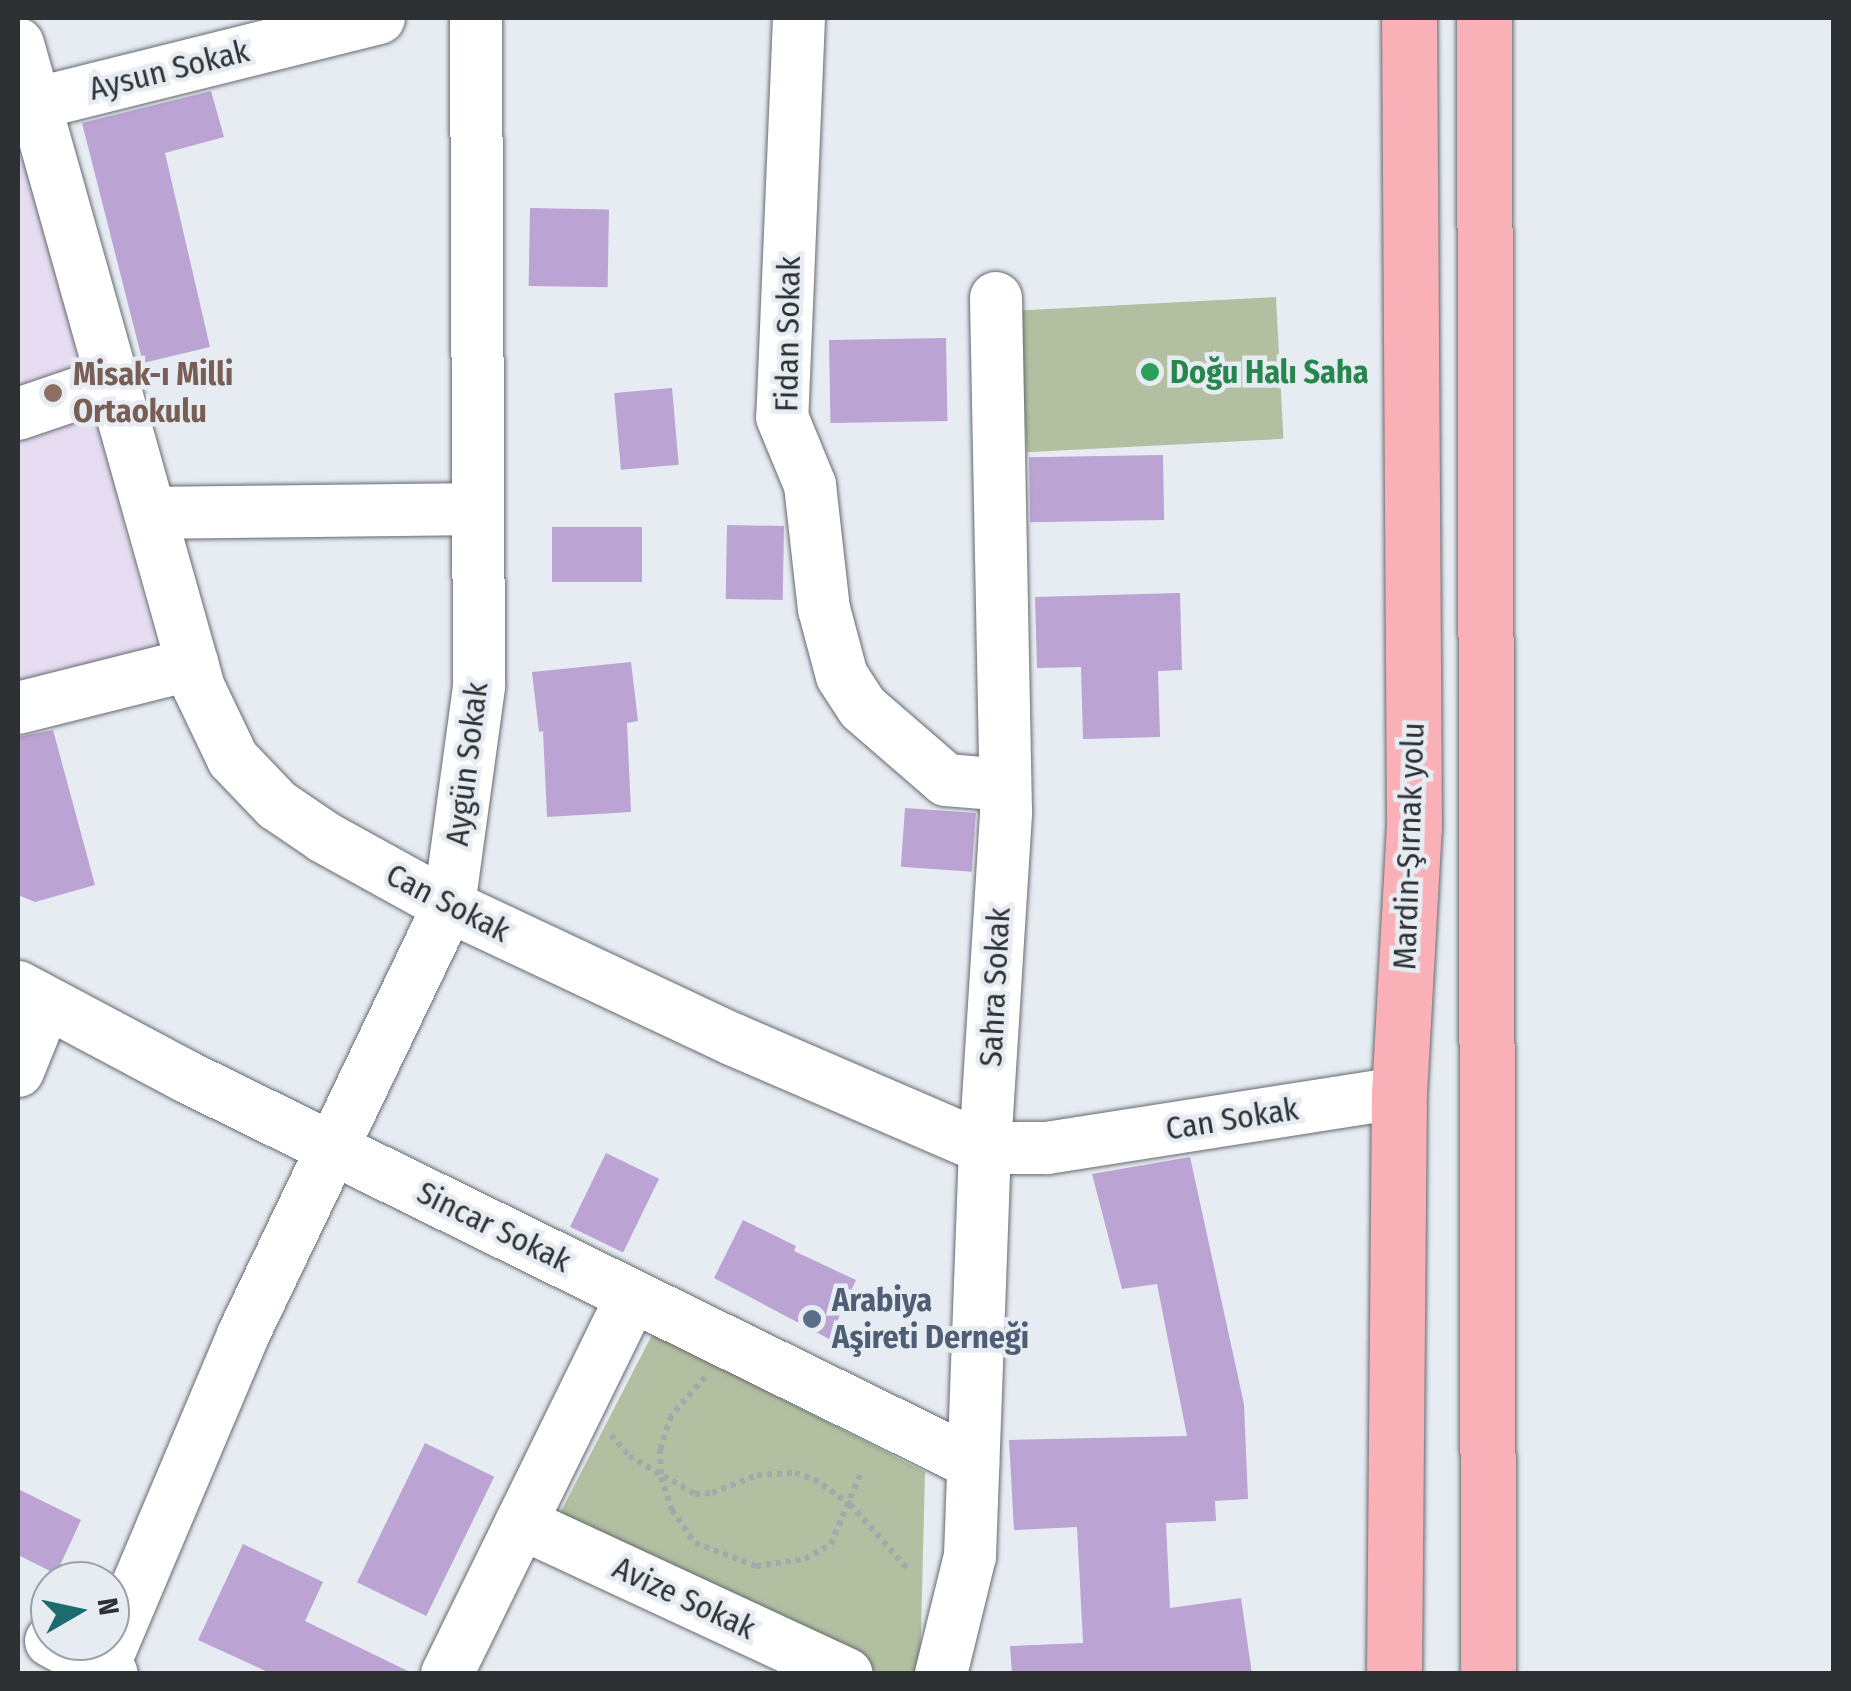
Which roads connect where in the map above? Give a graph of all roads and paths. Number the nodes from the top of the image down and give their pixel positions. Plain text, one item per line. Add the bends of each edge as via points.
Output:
1 (379, 18) edge
2 (476, 18) edge
3 (799, 18) edge
4 (1409, 18) edge
5 (1484, 18) edge
6 (18, 44) edge
7 (26, 106) edge
8 (996, 298) dead end
9 (112, 382) junction
10 (18, 414) edge
11 (478, 509) junction
12 (150, 513) junction
13 (193, 664) junction
14 (18, 708) edge
15 (1005, 785) junction
16 (449, 906) junction
17 (32, 994) edge
18 (18, 1071) edge
19 (1398, 1093) junction
20 (334, 1147) junction
21 (985, 1148) junction
22 (632, 1296) junction
23 (710, 1374) dead end
24 (582, 1399) junction
25 (973, 1463) junction
26 (860, 1475) dead end
27 (660, 1478) junction
28 (850, 1504) junction
29 (521, 1523) junction
30 (908, 1569) dead end
31 (104, 1672) edge
32 (447, 1674) edge
33 (847, 1674) edge
34 (941, 1674) edge
35 (1394, 1674) edge
36 (1488, 1674) edge

1 - 7 street, Aysun Sokak
2 - 11 street, Aygün Sokak
3 - 15 street, Fidan Sokak via 782,417 810,484 824,610 842,676 862,708 946,780
4 - 19 highway, Mardin-Şırnak yolu via 1414,828
5 - 36 highway
6 - 7 street, Can Sokak
7 - 9 street, Can Sokak
8 - 15 street, Sahra Sokak
9 - 10 street
9 - 12 street, Can Sokak
11 - 12 street
11 - 16 street, Aygün Sokak via 480,686
12 - 13 street, Can Sokak
13 - 14 street
13 - 16 street, Can Sokak via 234,759 277,805
15 - 21 street, Sahra Sokak
16 - 20 street, Aygün Sokak
16 - 21 street, Can Sokak via 732,1040
17 - 18 street
17 - 20 street, Sincar Sokak
19 - 21 street, Can Sokak via 1047,1148
19 - 35 highway, Mardin-Şırnak yolu
20 - 22 street, Sincar Sokak
20 - 31 street, Aygün Sokak via 243,1335
21 - 25 street, Sahra Sokak
22 - 24 street
22 - 25 street, Sincar Sokak
23 - 27 path via 670,1416
24 - 27 path via 629,1456
24 - 29 street
25 - 34 street, Sahra Sokak via 970,1556
26 - 28 path
27 - 28 path via 694,1494 757,1475 795,1474
27 - 28 path via 695,1543 756,1566 805,1560 831,1544
28 - 30 path
29 - 32 street
29 - 33 street, Avize Sokak

